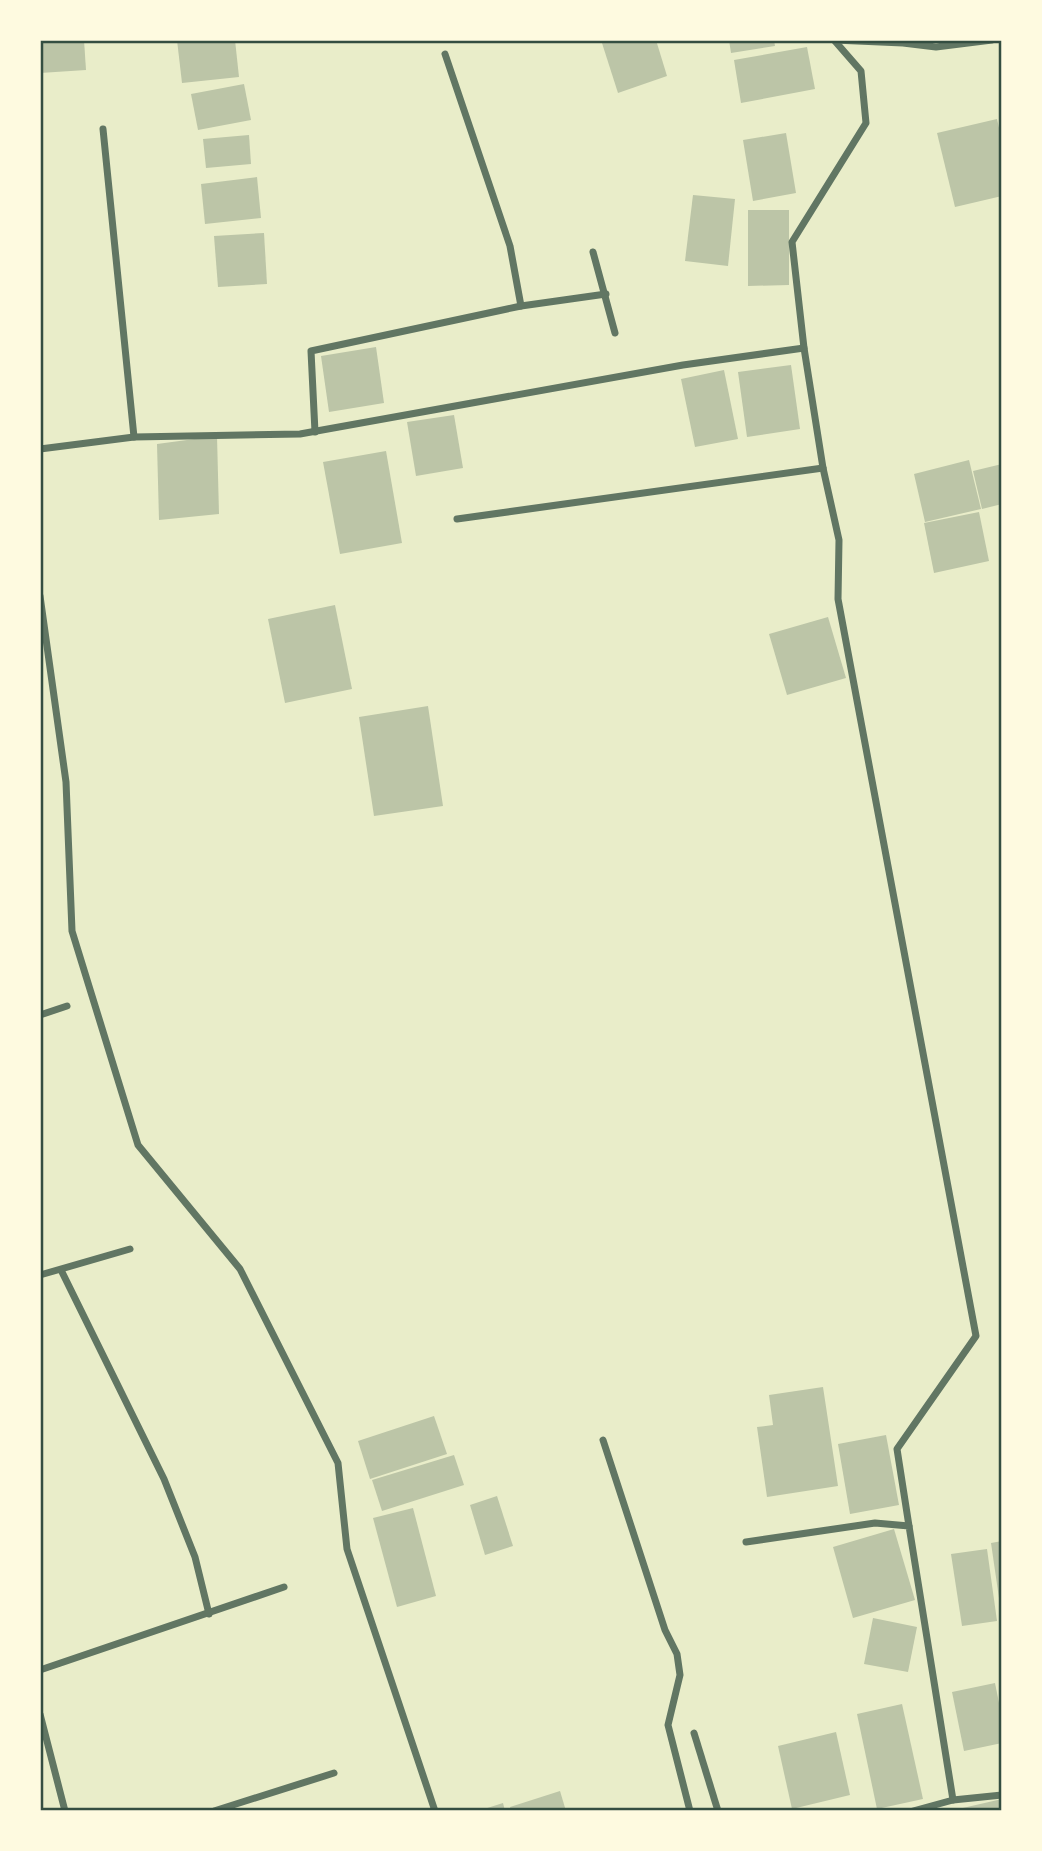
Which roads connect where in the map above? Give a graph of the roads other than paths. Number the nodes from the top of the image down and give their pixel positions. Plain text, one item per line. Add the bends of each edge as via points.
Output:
1 (834, 40) edge
2 (992, 40) edge
3 (903, 42) edge
4 (445, 54) dead end
5 (103, 129) dead end
6 (593, 252) dead end
7 (606, 295) junction
8 (522, 306) junction
9 (615, 333) dead end
10 (804, 348) junction
11 (315, 432) junction
12 (134, 437) junction
13 (40, 449) edge
14 (822, 467) junction
15 (457, 519) dead end
16 (40, 596) edge
17 (67, 1006) dead end
18 (40, 1014) edge
19 (130, 1249) dead end
20 (61, 1270) junction
21 (40, 1275) edge
22 (603, 1440) dead end
23 (909, 1526) junction
24 (746, 1542) dead end
25 (284, 1587) dead end
26 (209, 1614) junction
27 (40, 1671) edge
28 (40, 1714) edge
29 (694, 1733) dead end
30 (334, 1773) dead end
31 (1002, 1795) edge
32 (953, 1800) junction
33 (65, 1811) edge
34 (214, 1811) edge
35 (435, 1811) edge
36 (690, 1811) edge
37 (718, 1811) edge
38 (913, 1811) edge

1 - 3 street
1 - 10 street via 861,71 866,123 792,242
2 - 3 street via 936,47
4 - 8 street via 510,246
5 - 12 street
6 - 7 street
7 - 8 street
7 - 9 street
8 - 11 street via 311,351
10 - 11 street via 683,365
10 - 14 street
11 - 12 street
12 - 13 street
14 - 15 street
14 - 23 street via 839,540 838,599 976,1336 897,1449
16 - 35 street via 66,782 72,931 138,1146 240,1269 338,1463 347,1549
17 - 18 street
19 - 20 street
20 - 21 street
20 - 26 street via 164,1479 195,1557
22 - 36 street via 677,1654 680,1675 668,1725
23 - 24 street via 875,1523
23 - 32 street
25 - 26 street
26 - 27 street
28 - 33 street
29 - 37 street
30 - 34 street
31 - 32 street
32 - 38 street

